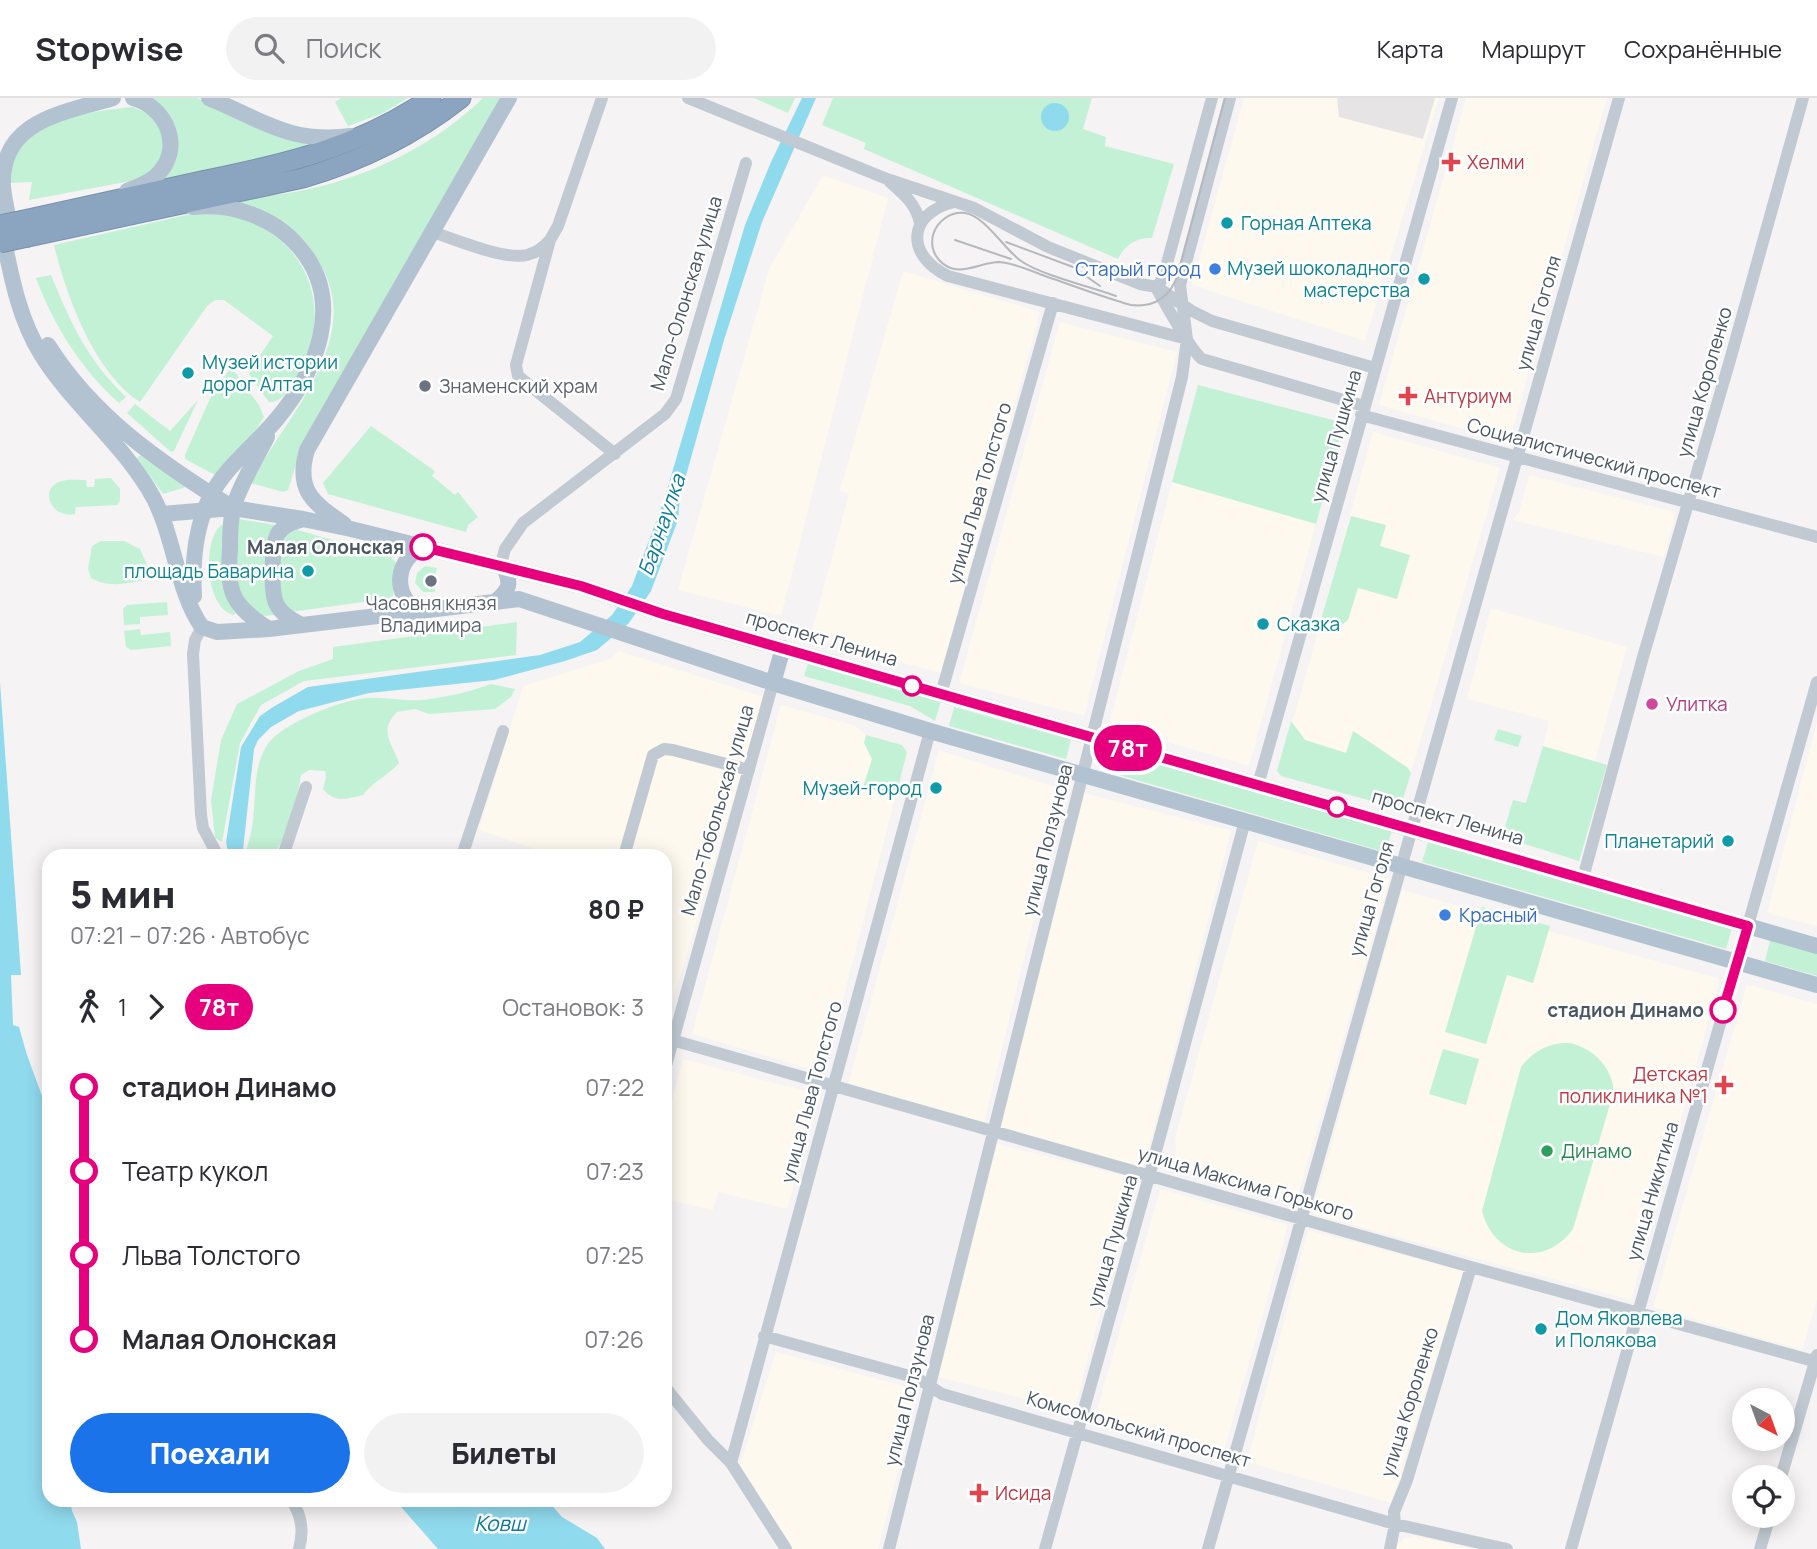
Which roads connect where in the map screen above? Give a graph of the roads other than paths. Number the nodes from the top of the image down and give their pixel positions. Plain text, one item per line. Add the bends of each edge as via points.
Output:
1 (81, 98) edge
2 (113, 98) edge
3 (133, 98) edge
4 (209, 98) edge
5 (432, 98) edge
6 (461, 98) edge
7 (509, 98) edge
8 (688, 98) edge
9 (1212, 98) edge
10 (1230, 98) edge
11 (1452, 98) edge
12 (1619, 98) edge
13 (1802, 98) edge
14 (601, 100) edge
15 (387, 125) junction
16 (0, 146) edge
17 (746, 163) dead end
18 (887, 179) junction
19 (954, 202) junction
20 (93, 205) junction
21 (152, 210) junction
22 (920, 223) junction
23 (0, 224) edge
24 (26, 228) junction
25 (433, 232) junction
26 (550, 240) junction
27 (0, 243) edge
28 (1155, 284) junction
29 (1053, 303) junction
30 (1183, 305) junction
31 (1212, 321) junction
32 (1187, 339) junction
33 (1375, 368) junction
34 (1362, 410) junction
35 (277, 419) junction
36 (615, 454) junction
37 (1517, 457) junction
38 (212, 494) junction
39 (308, 496) junction
40 (1689, 503) junction
41 (233, 508) junction
42 (204, 511) junction
43 (162, 514) junction
44 (303, 519) junction
45 (351, 529) junction
46 (1817, 537) edge
47 (423, 547) junction
48 (504, 568) junction
49 (496, 601) junction
50 (194, 610) junction
51 (418, 611) junction
52 (301, 625) junction
53 (202, 627) junction
54 (269, 629) junction
55 (783, 648) junction
56 (1817, 682) edge
57 (774, 683) junction
58 (941, 694) junction
59 (930, 730) junction
60 (503, 731) dead end
61 (1092, 737) junction
62 (749, 770) junction
63 (1083, 774) junction
64 (1258, 785) junction
65 (306, 787) dead end
66 (1245, 821) junction
67 (1410, 828) junction
68 (213, 849) edge
69 (285, 849) edge
70 (464, 849) edge
71 (626, 849) edge
72 (1400, 866) junction
73 (1583, 877) junction
74 (1748, 926) junction
75 (1817, 946) edge
76 (1736, 962) junction
77 (1817, 985) edge
78 (672, 1029) edge
79 (672, 1040) edge
80 (832, 1087) junction
81 (994, 1133) junction
82 (1149, 1177) junction
83 (1303, 1219) junction
84 (1471, 1268) junction
85 (1638, 1313) junction
86 (764, 1336) junction
87 (1816, 1360) edge
88 (929, 1385) junction
89 (672, 1396) edge
90 (1078, 1431) junction
91 (731, 1463) junction
92 (1785, 1465) edge
93 (1230, 1475) junction
94 (295, 1507) edge
95 (1395, 1524) junction
96 (1766, 1528) edge
97 (299, 1549) edge
98 (786, 1549) edge
99 (889, 1549) edge
100 (1045, 1549) edge
101 (1208, 1549) edge
102 (1390, 1549) edge
103 (1507, 1549) edge
104 (1571, 1549) edge
105 (1760, 1549) edge

1 - 16 main road via 31,114
2 - 38 main road via 45,118 14,142 4,168 4,193 22,279 41,334 71,378 145,449
3 - 20 main road via 155,109 164,120 170,135 166,162 144,184
4 - 15 main road via 297,136 333,138
5 - 15 highway
6 - 21 highway via 396,141 334,169
7 - 25 main road
8 - 18 street
9 - 28 street
10 - 30 street, улица Ползунова via 1180,285
11 - 33 street, улица Пушкина
12 - 37 street, улица Гоголя
13 - 40 street, улица Короленко
14 - 26 street
15 - 20 highway via 297,161
17 - 36 street, Мало-Олонская улица via 676,399 665,414
18 - 19 street
18 - 22 street via 912,203
19 - 22 street via 939,206
19 - 28 street via 1048,247
20 - 24 highway
21 - 24 highway
21 - 35 main road via 199,206 248,214 289,234 305,253 317,274 324,319 307,374
22 - 29 street, Социалистический проспект via 918,245 933,269
23 - 24 highway, bridge
23 - 43 main road via 21,312 41,354 138,472
24 - 27 highway, bridge
25 - 26 street via 517,256 537,252
25 - 39 main road via 307,450 303,475
26 - 36 street via 516,365 518,376
28 - 30 street
28 - 32 street
29 - 32 street, Социалистический проспект
29 - 58 street, улица Льва Толстого
30 - 31 street
30 - 32 street, улица Ползунова
31 - 32 street via 1195,328
31 - 33 street
32 - 34 street, Социалистический проспект via 1202,359
32 - 61 street, улица Ползунова via 1182,377
33 - 34 street, улица Пушкина
34 - 37 street, Социалистический проспект
34 - 64 street, улица Пушкина
35 - 38 main road
35 - 41 main road
36 - 48 street, Мало-Олонская улица via 523,523 505,549
37 - 40 street, Социалистический проспект
37 - 67 street, улица Гоголя
38 - 41 main road
38 - 42 main road
39 - 44 main road
39 - 45 main road
40 - 46 street, Социалистический проспект
40 - 73 street, улица Короленко
41 - 42 main road
41 - 44 main road, проспект Ленина
41 - 54 main road via 228,579 241,607
42 - 43 main road
42 - 50 main road via 192,573
43 - 50 main road
44 - 45 main road, проспект Ленина
44 - 52 main road via 280,531 274,560 275,600
45 - 47 main road, проспект Ленина
47 - 48 main road, проспект Ленина
47 - 51 main road via 407,558 400,573 406,600
48 - 49 main road via 510,585
48 - 55 main road, проспект Ленина via 581,586
49 - 51 main road
49 - 57 main road via 519,599
50 - 53 main road
51 - 52 main road
52 - 54 main road
53 - 54 main road via 217,632
53 - 68 street via 193,653 201,815
55 - 57 main road
55 - 58 main road, проспект Ленина
56 - 74 street, улица Никитина
57 - 59 main road
57 - 62 street, Мало-Тобольская улица
58 - 61 main road, проспект Ленина
59 - 63 main road
59 - 80 street, улица Льва Толстого
60 - 70 street
61 - 63 street, улица Ползунова
61 - 64 main road, проспект Ленина
62 - 71 street via 674,750 653,755
62 - 78 street, Мало-Тобольская улица
63 - 66 main road
63 - 81 street, улица Ползунова
64 - 67 main road, проспект Ленина
65 - 69 street
66 - 72 main road
66 - 82 street, улица Пушкина
67 - 72 street, улица Гоголя
67 - 73 main road, проспект Ленина
72 - 76 main road
72 - 83 street, улица Гоголя
73 - 74 main road, проспект Ленина
74 - 75 main road, проспект Ленина
74 - 76 street, улица Никитина
76 - 77 main road
76 - 85 street, улица Никитина
79 - 80 street, улица Максима Горького
80 - 81 street, улица Максима Горького
80 - 86 street, улица Льва Толстого
81 - 82 street, улица Максима Горького
81 - 88 street, улица Ползунова
82 - 83 street, улица Максима Горького
82 - 90 street, улица Пушкина
83 - 84 street, улица Максима Горького
83 - 93 street, улица Гоголя
84 - 85 street, улица Максима Горького
84 - 95 street, улица Короленко via 1394,1512
85 - 87 street, улица Максима Горького
85 - 104 street, улица Никитина
86 - 88 street, Комсомольский проспект
86 - 91 street, улица Льва Толстого
87 - 92 street
88 - 90 street, Комсомольский проспект via 942,1394
88 - 99 street, улица Ползунова
89 - 91 street
90 - 93 street, Комсомольский проспект
90 - 100 street, улица Пушкина
91 - 98 street
93 - 95 street, Комсомольский проспект
93 - 101 street, улица Гоголя
94 - 97 street via 301,1521
95 - 102 street, улица Короленко
95 - 103 street, Комсомольский проспект
96 - 105 street

